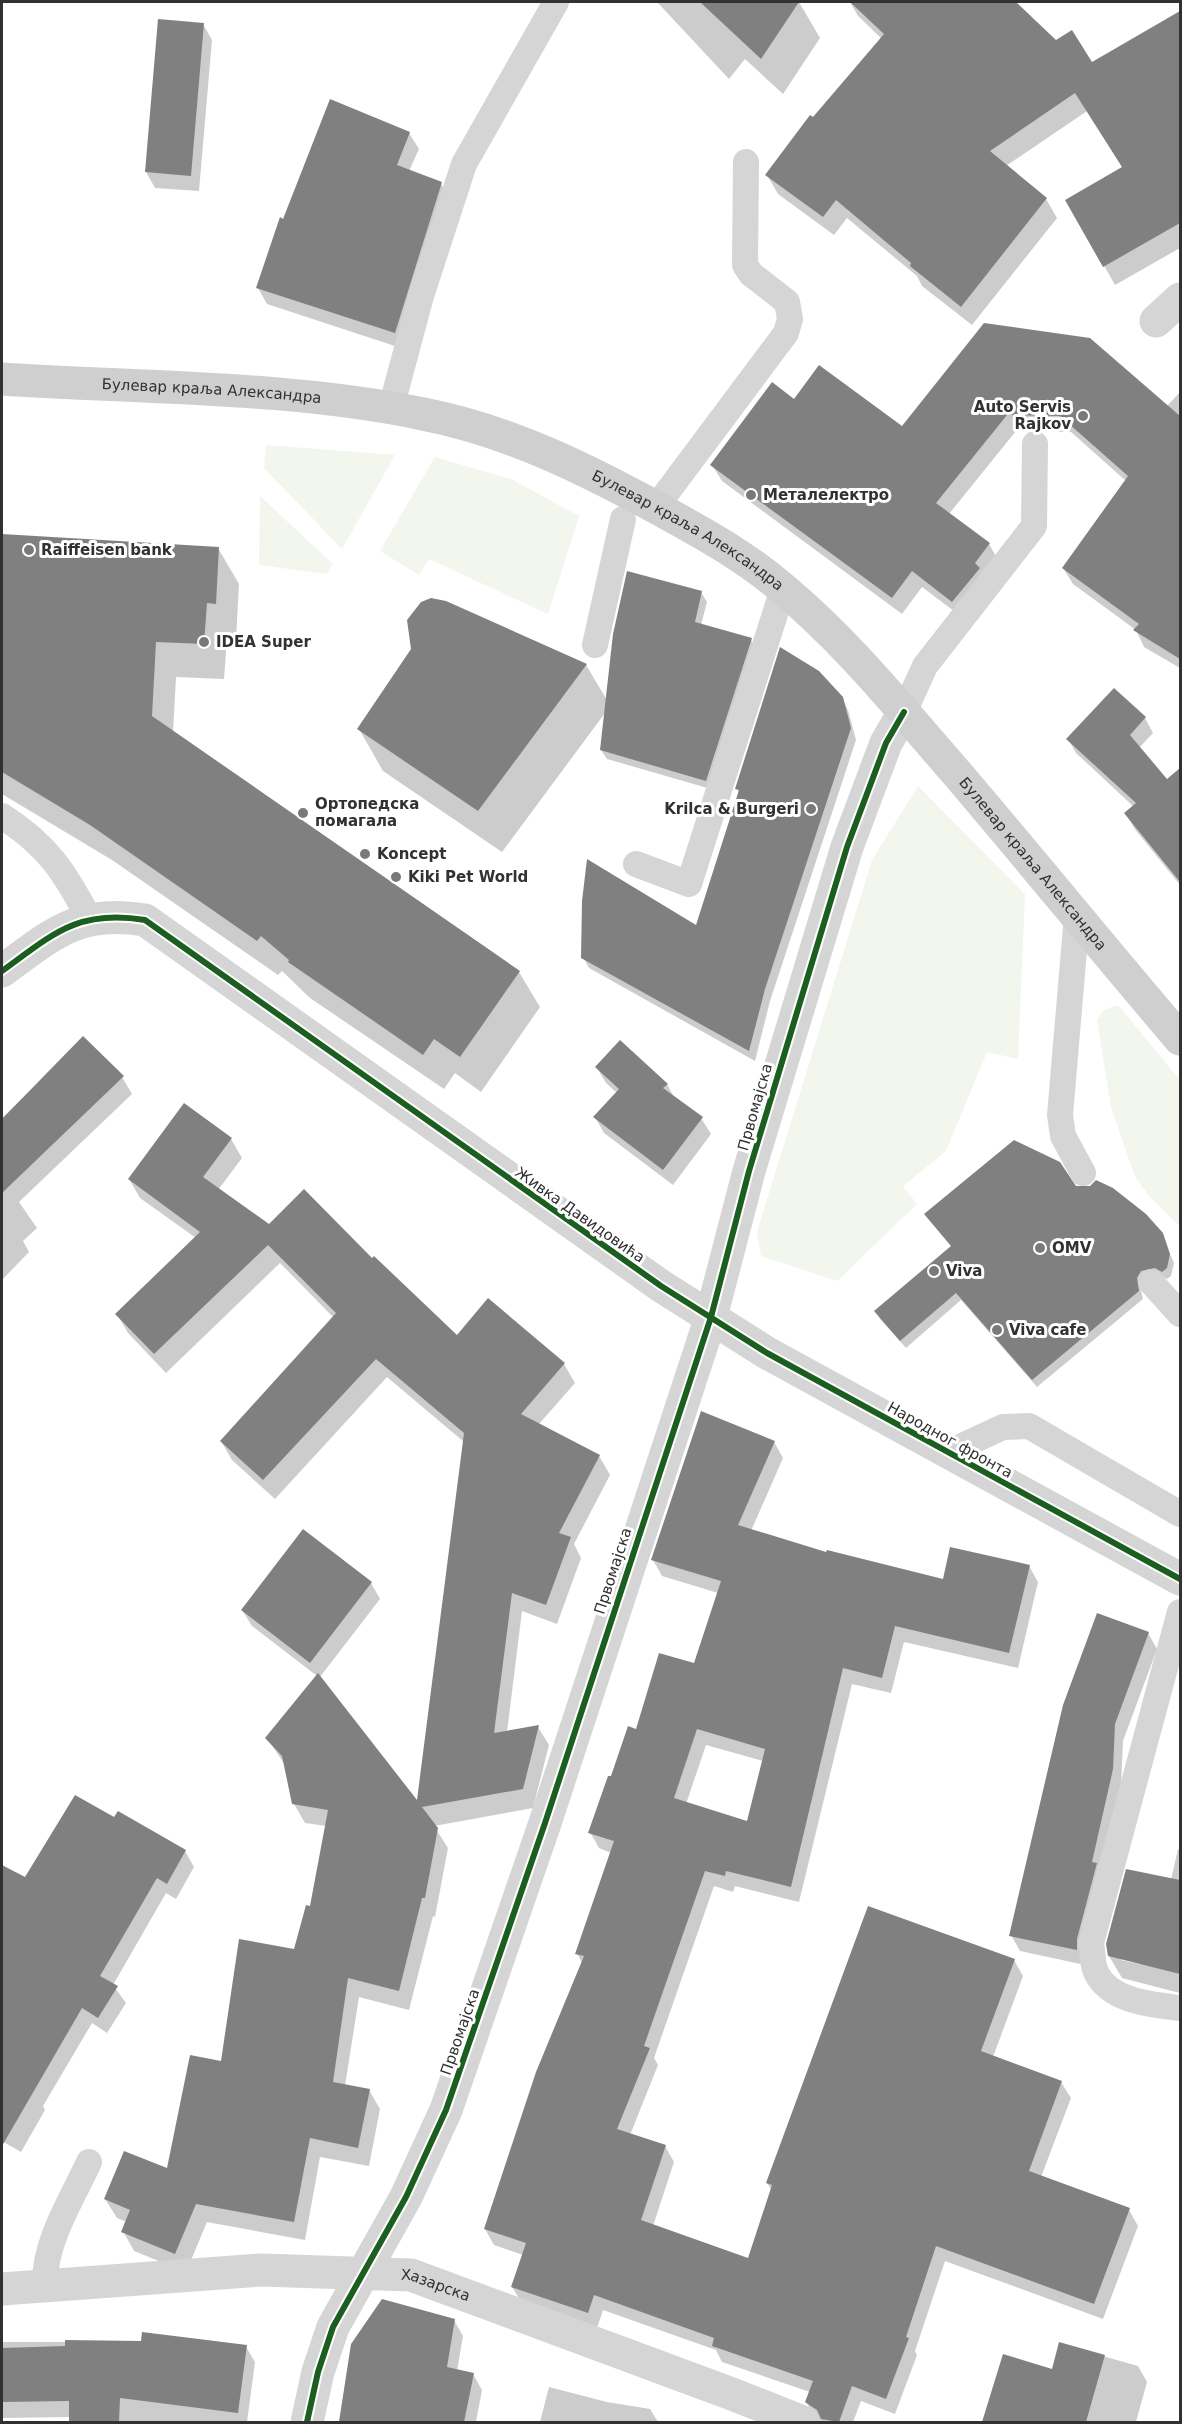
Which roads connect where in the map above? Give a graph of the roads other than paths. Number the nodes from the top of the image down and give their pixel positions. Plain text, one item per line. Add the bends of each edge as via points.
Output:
1 (556, 2) edge
2 (746, 162) dead end
3 (1180, 299) edge
4 (1156, 321) dead end
5 (2, 379) edge
6 (391, 408) junction
7 (1035, 444) dead end
8 (656, 507) junction
9 (623, 519) dead end
10 (783, 589) junction
11 (596, 645) dead end
12 (904, 712) junction
13 (2, 816) edge
14 (636, 864) dead end
15 (1077, 915) junction
16 (89, 918) junction
17 (2, 971) edge
18 (1177, 1028) edge
19 (1083, 1173) dead end
20 (1150, 1282) dead end
21 (1180, 1314) edge
22 (711, 1317) junction
23 (947, 1453) junction
24 (1180, 1514) edge
25 (1180, 1579) edge
26 (1180, 1612) edge
27 (1180, 2008) edge
28 (89, 2162) dead end
29 (363, 2271) junction
30 (45, 2284) junction
31 (2, 2289) edge
32 (307, 2422) edge
33 (803, 2422) edge

1 - 6 lane via 464,164
2 - 8 lane via 745,265 787,302 790,319 786,333
3 - 4 street
5 - 6 main road, Булевар краља Александра via 293,397
6 - 8 main road, Булевар краља Александра via 499,434 592,473
7 - 12 lane via 1034,526 926,666
8 - 10 main road, Булевар краља Александра via 739,555
9 - 11 lane
10 - 12 main road, Булевар краља Александра via 845,647
10 - 14 lane via 689,884
12 - 15 main road, Булевар краља Александра
12 - 22 street, Првомајска via 886,743 844,859 752,1160
13 - 16 lane via 24,831 64,871
15 - 18 main road, Булевар краља Александра
15 - 19 lane via 1060,1115 1063,1136
16 - 17 street via 43,941
16 - 22 street, Живка Давидовића via 118,915 144,920 651,1280
20 - 21 lane
22 - 23 street, Народног фронта via 766,1353
22 - 29 street, Првомајска via 446,2110 406,2198
23 - 24 lane via 1003,1427 1029,1426
23 - 25 street, Народног фронта
26 - 27 lane via 1091,1943 1095,1971 1110,1991 1155,2006
28 - 30 lane via 50,2250
29 - 30 street, Хазарска via 261,2270
29 - 32 street, Првомајска via 333,2327
29 - 33 street, Хазарска via 426,2279
30 - 31 street, Хазарска

